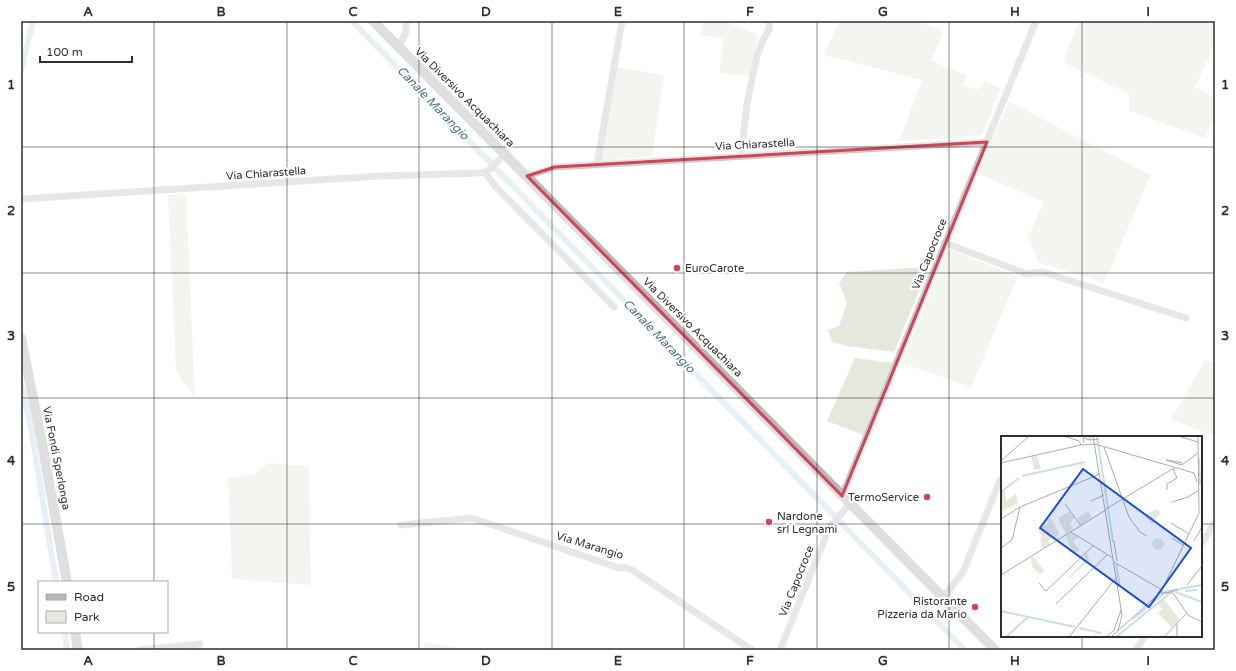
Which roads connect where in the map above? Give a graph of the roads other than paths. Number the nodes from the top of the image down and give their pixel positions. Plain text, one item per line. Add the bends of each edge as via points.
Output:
1 (373, 21) edge
2 (406, 21) edge
3 (622, 21) edge
4 (770, 21) edge
5 (1036, 21) edge
6 (399, 47) junction
7 (987, 142) junction
8 (741, 156) junction
9 (502, 157) junction
10 (597, 164) junction
11 (487, 171) junction
12 (527, 176) junction
13 (21, 199) edge
14 (945, 243) junction
15 (614, 307) dead end
16 (1186, 318) dead end
17 (21, 338) edge
18 (1000, 480) dead end
19 (842, 496) junction
20 (848, 507) junction
21 (1215, 522) edge
22 (401, 525) dead end
23 (1202, 543) edge
24 (67, 581) edge
25 (943, 598) junction
26 (75, 633) edge
27 (1144, 637) edge
28 (200, 644) dead end
29 (78, 650) edge
30 (139, 650) edge
31 (752, 650) edge
32 (780, 650) edge
33 (995, 650) edge
34 (1136, 650) edge

1 - 6 main road, Via Diversivo Acquachiara
2 - 6 street via 406,32
3 - 10 street
4 - 8 street via 753,74
5 - 7 street, Via Capocroce
6 - 9 main road, Via Diversivo Acquachiara
7 - 8 street, Via Chiarastella
7 - 14 street, Via Capocroce
8 - 10 street, Via Chiarastella
9 - 11 street
9 - 12 main road, Via Diversivo Acquachiara
10 - 12 street, Via Chiarastella via 555,167
11 - 13 street, Via Chiarastella
11 - 15 street via 495,186
12 - 19 main road, Via Diversivo Acquachiara
14 - 16 street via 1026,274 1043,272
14 - 19 street, Via Capocroce
17 - 24 main road, Via Fondi Sperlonga
18 - 25 street via 963,572
19 - 20 main road, Via Diversivo Acquachiara
20 - 25 main road, Via Diversivo Acquachiara
20 - 32 street, Via Capocroce via 832,524
21 - 23 street
22 - 31 street, Via Marangio via 472,518 619,568 624,567
25 - 33 main road, Via Diversivo Acquachiara
26 - 29 main road
27 - 34 street
28 - 30 street

